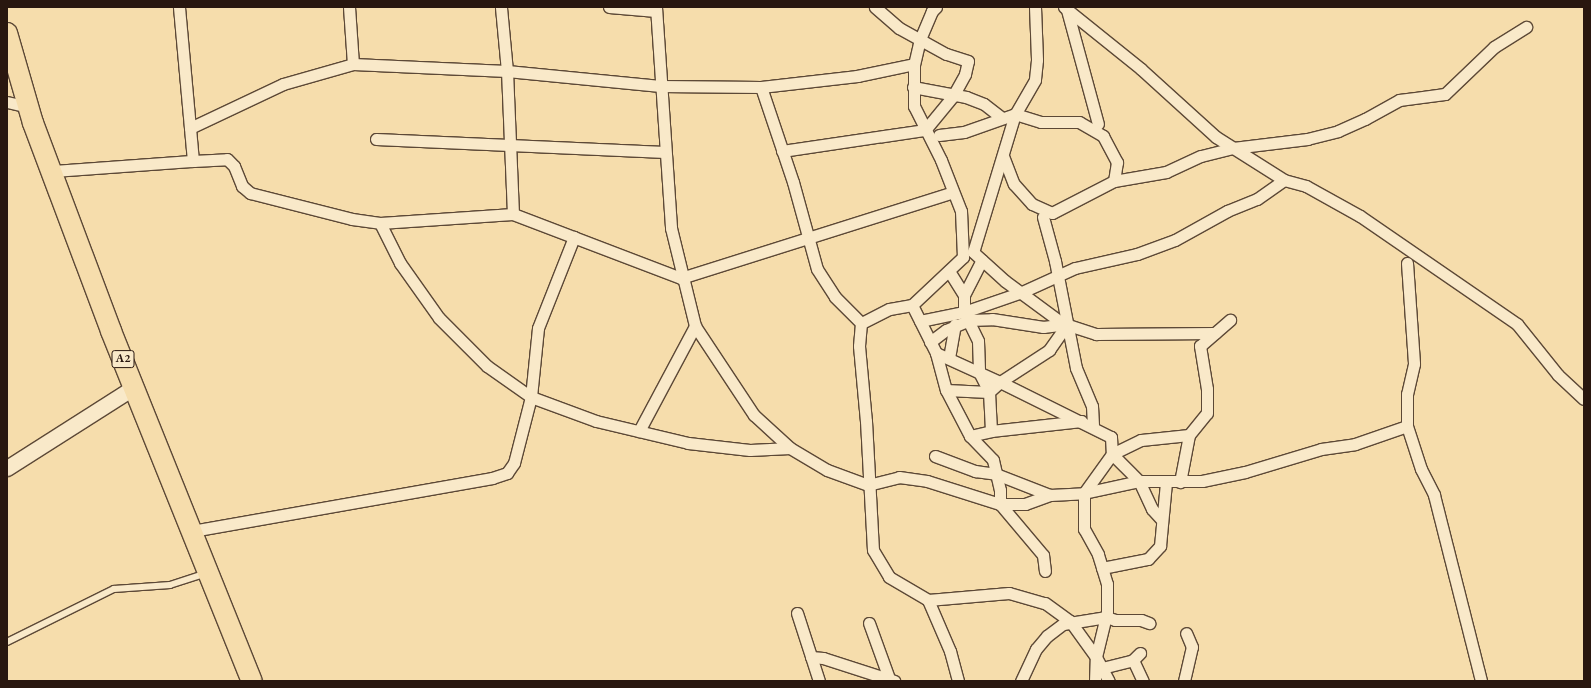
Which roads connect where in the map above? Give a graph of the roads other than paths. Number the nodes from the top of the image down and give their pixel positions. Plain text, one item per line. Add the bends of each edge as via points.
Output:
1 (179, 7) edge
2 (349, 7) edge
3 (501, 7) edge
4 (608, 7) edge
5 (875, 7) edge
6 (936, 7) edge
7 (1035, 7) edge
8 (1065, 8) edge
9 (656, 9) edge
10 (1526, 27) dead end
11 (7, 33) edge
12 (920, 39) junction
13 (353, 64) junction
14 (914, 64) junction
15 (506, 71) junction
16 (660, 86) junction
17 (761, 87) junction
18 (914, 87) junction
19 (954, 96) junction
20 (7, 102) edge
21 (28, 107) junction
22 (1015, 114) junction
23 (1002, 118) junction
24 (1098, 124) dead end
25 (190, 128) junction
26 (925, 130) junction
27 (939, 135) dead end
28 (376, 139) dead end
29 (510, 146) junction
30 (1233, 148) junction
31 (782, 151) junction
32 (665, 152) junction
33 (1003, 156) junction
34 (193, 161) junction
35 (52, 171) junction
36 (1284, 180) junction
37 (1114, 182) junction
38 (954, 192) junction
39 (513, 214) junction
40 (1043, 217) dead end
41 (380, 223) junction
42 (574, 237) junction
43 (809, 239) junction
44 (982, 260) junction
45 (1407, 263) dead end
46 (949, 271) junction
47 (1056, 277) junction
48 (681, 278) junction
49 (1022, 292) junction
50 (964, 295) junction
51 (912, 305) junction
52 (966, 316) junction
53 (1230, 320) dead end
54 (920, 321) junction
55 (861, 323) junction
56 (1067, 324) junction
57 (955, 325) junction
58 (695, 326) junction
59 (1215, 333) junction
60 (930, 342) junction
61 (936, 353) junction
62 (949, 358) junction
63 (979, 372) junction
64 (1000, 382) junction
65 (134, 387) junction
66 (946, 390) junction
67 (989, 392) junction
68 (531, 396) junction
69 (1584, 399) edge
70 (1081, 421) junction
71 (1093, 426) junction
72 (1407, 426) junction
73 (639, 431) junction
74 (991, 431) junction
75 (1189, 435) junction
76 (970, 436) junction
77 (790, 448) junction
78 (1112, 454) junction
79 (935, 456) dead end
80 (7, 468) edge
81 (996, 474) junction
82 (1139, 481) junction
83 (1180, 482) junction
84 (1166, 483) junction
85 (868, 485) junction
86 (1084, 493) junction
87 (1050, 495) junction
88 (1000, 504) junction
89 (1162, 520) junction
90 (192, 531) junction
91 (1102, 568) junction
92 (1045, 571) dead end
93 (208, 572) junction
94 (928, 600) junction
95 (797, 613) dead end
96 (1106, 617) junction
97 (1070, 621) junction
98 (869, 623) dead end
99 (1149, 623) dead end
100 (1186, 633) dead end
101 (7, 642) edge
102 (811, 657) junction
103 (1096, 657) junction
104 (1102, 668) junction
105 (1023, 680) edge
106 (252, 681) edge
107 (819, 681) edge
108 (891, 681) edge
109 (958, 681) edge
110 (1095, 681) edge
111 (1109, 681) edge
112 (1143, 681) edge
113 (1184, 681) edge
114 (1481, 681) edge

1 - 25 street
2 - 13 street
3 - 15 street
4 - 9 street
5 - 12 street via 889,21
6 - 12 street
7 - 22 street via 1035,80
8 - 24 street
8 - 30 street via 1141,69 1216,137
9 - 16 street
10 - 30 street via 1494,47 1444,94 1399,100 1366,120 1313,138
11 - 21 highway, A2
12 - 14 street
12 - 19 street via 946,54 968,61 965,74
13 - 15 street
13 - 25 street via 283,84
14 - 17 street via 857,76
14 - 18 street
15 - 16 street
15 - 29 street
16 - 17 street
16 - 32 street
17 - 31 street
18 - 19 street
18 - 26 street via 914,106
19 - 23 street via 966,97 984,104
19 - 26 street
20 - 21 street
21 - 35 highway, A2
22 - 23 street
22 - 33 street
22 - 37 street via 1041,122 1080,122 1103,136 1117,162
23 - 27 street via 964,132
25 - 34 street
26 - 31 street
26 - 38 street
28 - 29 street
29 - 32 street
29 - 39 street
30 - 36 street
30 - 37 street via 1201,156 1166,172
31 - 43 street
32 - 48 street via 671,228
33 - 37 street via 1014,184 1032,204 1052,213
33 - 44 street via 973,252
34 - 35 street
34 - 41 street via 227,158 234,166 242,186 250,193
35 - 65 highway, A2
36 - 47 street via 1257,199 1226,211 1175,240 1137,254 1075,268
36 - 69 street via 1306,186 1360,216 1517,324 1558,375
38 - 43 street
38 - 46 street via 961,211 963,257
39 - 41 street
39 - 42 street
40 - 47 street via 1055,261
41 - 68 street via 400,263 439,318 487,366
42 - 48 street
42 - 68 street via 538,328
43 - 48 street
43 - 55 street via 817,269 835,298
44 - 49 street
44 - 50 street
45 - 72 street via 1414,364 1407,394
46 - 50 street
46 - 51 street
47 - 49 street
47 - 56 street
48 - 58 street
49 - 52 street
49 - 56 street
50 - 52 street
51 - 54 street
51 - 55 street via 889,309
52 - 54 street
52 - 56 street via 1043,327
52 - 57 street
52 - 63 street via 978,341
53 - 59 street
54 - 60 street
55 - 85 street via 859,346 866,421
56 - 59 street via 1096,334
56 - 64 street via 1049,350
56 - 71 street via 1076,368 1092,406
57 - 60 street
57 - 62 street
58 - 73 street
58 - 77 street via 754,415
59 - 75 street via 1200,346 1207,389 1207,414
60 - 61 street
61 - 62 street
61 - 66 street
62 - 63 street
63 - 64 street
63 - 67 street
64 - 67 street
64 - 70 street
65 - 80 street
65 - 90 highway, A2
66 - 67 street
66 - 76 street
67 - 74 street
68 - 73 street via 596,421
68 - 90 street via 514,463 507,473 492,478
70 - 71 street
70 - 74 street
71 - 78 street via 1111,437
72 - 83 street via 1355,444 1321,449 1259,469 1202,481
72 - 114 street via 1421,469 1434,495
73 - 77 street via 688,443 742,449
74 - 76 street
75 - 78 street via 1141,440
75 - 83 street
76 - 81 street via 993,460
77 - 85 street via 827,470
78 - 82 street
78 - 86 street
79 - 81 street via 975,471
81 - 87 street
81 - 88 street
82 - 84 street
82 - 86 street
82 - 89 street via 1152,509
83 - 84 street
84 - 89 street
85 - 88 street via 899,477 927,481
85 - 94 street via 873,550 889,577
86 - 87 street
86 - 91 street via 1084,529 1098,554
87 - 88 street via 1025,504
88 - 92 street via 1043,555
89 - 91 street via 1160,546 1148,559
90 - 93 highway, A2
91 - 96 street via 1107,584
93 - 101 lane via 170,585 114,589
93 - 106 highway, A2
94 - 97 street via 1009,593 1045,603
94 - 109 street via 950,651
95 - 102 street
96 - 97 street
96 - 99 street
96 - 103 street
97 - 103 street
97 - 105 street via 1047,636 1036,649
98 - 108 street
100 - 113 street via 1192,648
102 - 107 street
102 - 108 street via 823,658
103 - 104 street
103 - 110 street
104 - 111 street
104 - 112 street via 1137,657

